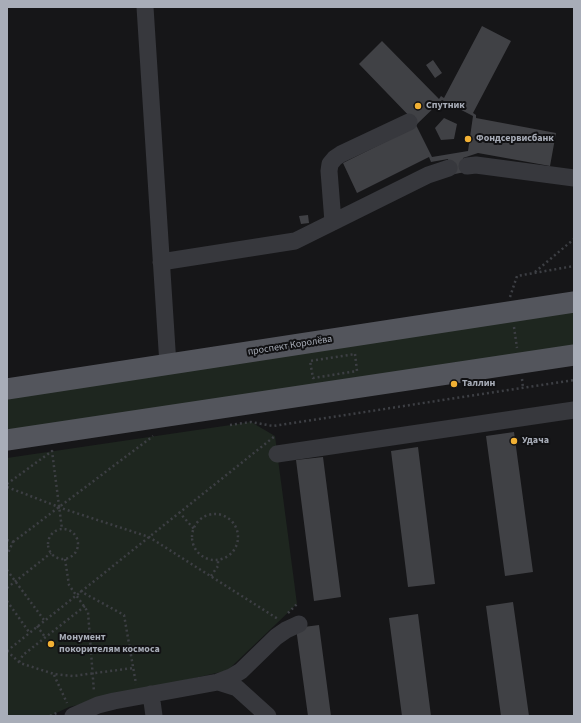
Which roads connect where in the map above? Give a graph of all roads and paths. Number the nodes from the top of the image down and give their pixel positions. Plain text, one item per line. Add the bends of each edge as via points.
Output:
1 (145, 7) edge
2 (409, 122) dead end
3 (467, 166) dead end
4 (449, 168) dead end
5 (574, 178) edge
6 (333, 222) junction
7 (574, 239) edge
8 (161, 262) junction
9 (574, 266) edge
10 (535, 272) junction
11 (574, 302) edge
12 (512, 312) junction
13 (574, 355) edge
14 (519, 363) junction
15 (168, 365) junction
16 (357, 371) joint
17 (574, 380) edge
18 (523, 388) junction
19 (7, 389) edge
20 (574, 410) edge
21 (228, 425) dead end
22 (160, 435) dead end
23 (153, 436) junction
24 (275, 436) dead end
25 (145, 437) dead end
26 (7, 440) edge
27 (60, 449) dead end
28 (52, 450) junction
29 (44, 452) dead end
30 (277, 454) dead end
31 (7, 485) edge
32 (60, 507) junction
33 (179, 512) junction
34 (62, 529) junction
35 (194, 529) junction
36 (149, 536) junction
37 (7, 540) edge
38 (13, 542) junction
39 (51, 553) junction
40 (7, 555) edge
41 (65, 559) junction
42 (218, 560) junction
43 (7, 570) edge
44 (211, 576) junction
45 (16, 582) junction
46 (7, 588) edge
47 (80, 591) junction
48 (75, 595) junction
49 (7, 601) edge
50 (297, 604) dead end
51 (85, 606) junction
52 (44, 620) junction
53 (292, 620) joint
54 (280, 621) dead end
55 (37, 626) junction
56 (29, 632) junction
57 (45, 637) junction
58 (7, 651) edge
59 (19, 662) junction
60 (133, 668) junction
61 (54, 674) junction
62 (92, 674) junction
63 (218, 682) junction
64 (146, 690) junction
65 (92, 697) dead end
66 (68, 711) edge
67 (50, 716) edge
68 (154, 716) edge
69 (268, 716) edge

1 - 8 street
2 - 6 street via 341,154 330,164
3 - 5 street
4 - 6 street via 428,175
6 - 8 street via 295,241
7 - 10 path
8 - 15 street
9 - 10 path
10 - 12 path via 517,276 510,297
11 - 12 main road, проспект Королёва
12 - 14 path
12 - 15 main road, проспект Королёва
13 - 14 main road
14 - 18 path
14 - 26 main road
15 - 19 main road, проспект Королёва
16 - 16 path via 313,378 310,361 355,354
17 - 18 path
18 - 21 path via 274,426 251,422
20 - 30 street
22 - 23 path
23 - 25 path
23 - 32 path
24 - 33 path
27 - 28 path
28 - 29 path
28 - 31 path
28 - 32 path
31 - 32 path
32 - 34 path
32 - 36 path
32 - 38 path
33 - 35 path
33 - 36 path
34 - 39 path via 54,532 49,539 48,548
34 - 41 path via 71,531 78,540 76,552
35 - 42 path via 193,542 196,550 206,558
35 - 42 path via 202,518 210,515 224,516 234,524 238,537 236,546 228,556
36 - 44 path
36 - 47 path
37 - 38 path
38 - 40 path
39 - 41 path
39 - 45 path
41 - 48 path via 69,585
42 - 44 path via 218,566
43 - 45 path
44 - 54 path
45 - 46 path
45 - 52 path
47 - 48 path
47 - 60 path via 124,615
48 - 51 path
48 - 52 path
49 - 56 path
50 - 53 path
51 - 57 path
51 - 62 path via 88,612
52 - 55 path
53 - 63 street via 286,630 241,671
55 - 56 path
55 - 57 path
56 - 58 path
57 - 59 path via 23,655
58 - 59 path
59 - 61 path
60 - 62 path
60 - 64 path via 136,684
61 - 62 path
61 - 66 path
62 - 65 path
63 - 64 street
63 - 69 street via 237,688
64 - 66 street via 103,704
64 - 68 street
66 - 67 path

